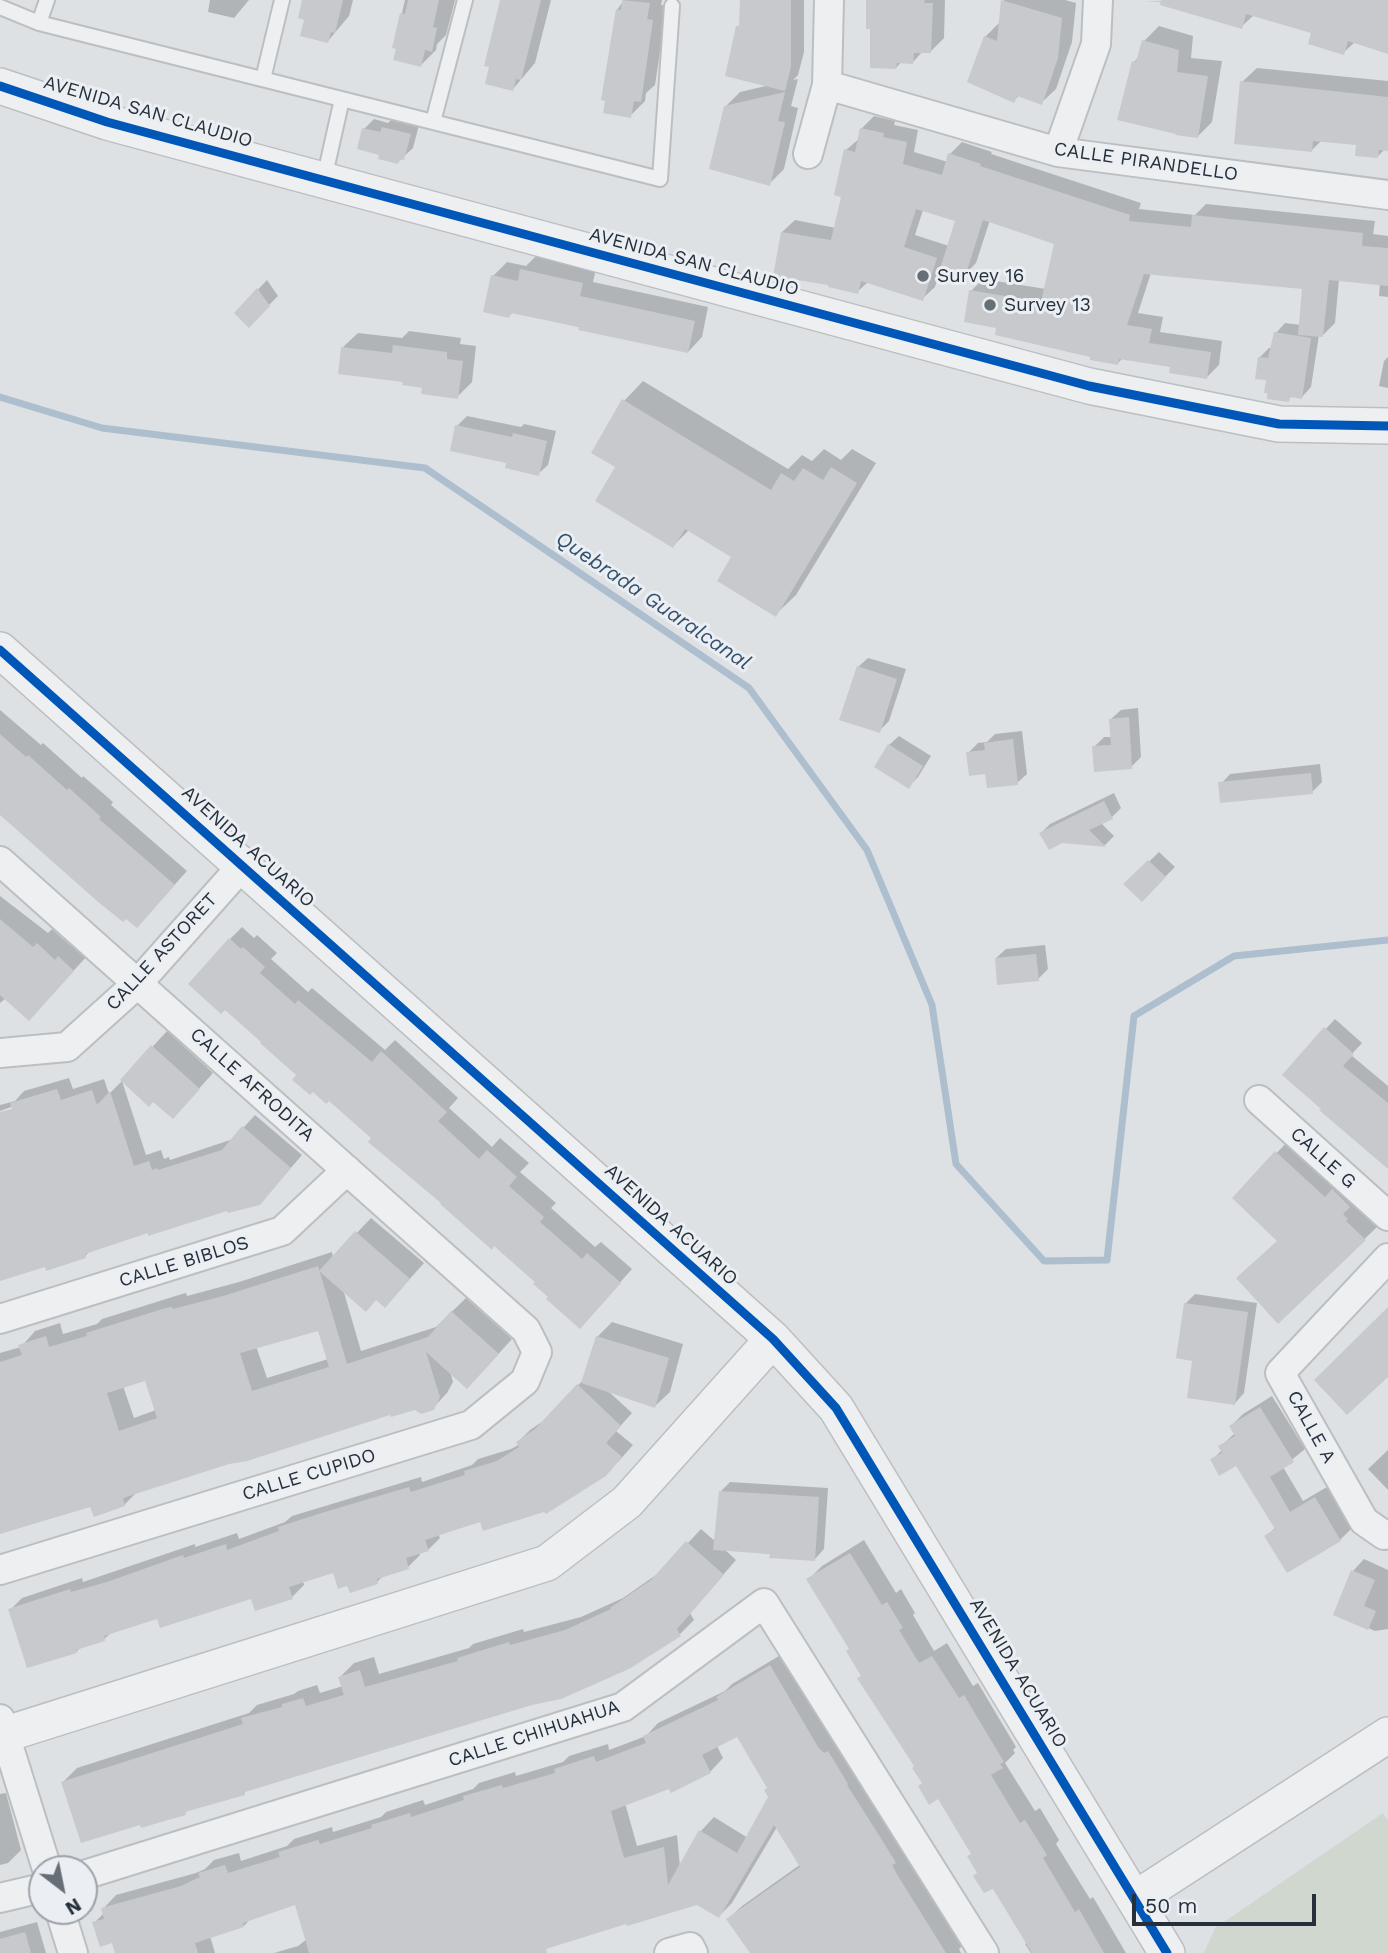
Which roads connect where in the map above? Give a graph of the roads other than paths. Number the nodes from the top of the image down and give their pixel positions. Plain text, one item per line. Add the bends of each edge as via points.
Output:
1 (47, 0) edge
2 (282, 0) edge
3 (465, 0) edge
4 (829, 0) edge
5 (1098, 0) edge
6 (672, 6) dead end
7 (0, 7) edge
8 (39, 23) junction
9 (263, 79) junction
10 (827, 85) junction
11 (0, 86) edge
12 (342, 99) junction
13 (433, 122) junction
14 (1058, 152) junction
15 (808, 154) dead end
16 (324, 180) junction
17 (1388, 195) edge
18 (1388, 426) edge
19 (0, 650) edge
20 (0, 861) edge
21 (242, 866) junction
22 (138, 983) junction
23 (0, 1053) edge
24 (1259, 1100) dead end
25 (347, 1170) junction
26 (1388, 1216) edge
27 (1388, 1258) edge
28 (503, 1311) joint
29 (0, 1319) edge
30 (773, 1339) junction
31 (1388, 1534) edge
32 (0, 1570) edge
33 (2, 1730) edge
34 (1388, 1735) edge
35 (42, 1855) edge
36 (98, 1871) edge
37 (28, 1891) edge
38 (0, 1898) edge
39 (1135, 1899) junction
40 (65, 1925) edge
41 (74, 1953) edge
42 (669, 1953) edge
43 (694, 1953) edge
44 (984, 1953) edge
45 (1167, 1953) edge

1 - 8 lane
2 - 9 lane
3 - 13 lane
4 - 10 street
5 - 14 street via 1096,44
6 - 13 lane via 660,179
7 - 8 lane
8 - 9 lane
9 - 12 lane
10 - 14 street, CALLE PIRANDELLO
10 - 15 street
11 - 16 street, AVENIDA SAN CLAUDIO via 107,122
12 - 13 lane
12 - 16 lane
14 - 17 street, CALLE PIRANDELLO
16 - 18 street, AVENIDA SAN CLAUDIO via 1089,386 1279,424
19 - 21 street, AVENIDA ACUARIO
20 - 22 street, CALLE AFRODITA
21 - 22 street, CALLE ASTORET
21 - 30 street, AVENIDA ACUARIO
22 - 23 street, CALLE ASTORET via 67,1047
22 - 25 street, CALLE AFRODITA
24 - 26 street, CALLE G
25 - 28 street, CALLE AFRODITA
25 - 29 street, CALLE BIBLOS via 282,1231
27 - 31 street, CALLE A via 1280,1373 1364,1521
28 - 32 street, CALLE CUPIDO via 526,1330 537,1352 525,1381 471,1425
30 - 33 street via 627,1502 547,1563
30 - 39 street, AVENIDA ACUARIO via 836,1409
33 - 35 street
34 - 39 street
36 - 44 street, CALLE CHIHUAHUA via 623,1707 764,1603
37 - 38 street
39 - 45 street, AVENIDA ACUARIO
40 - 41 street
42 - 43 street via 690,1947

